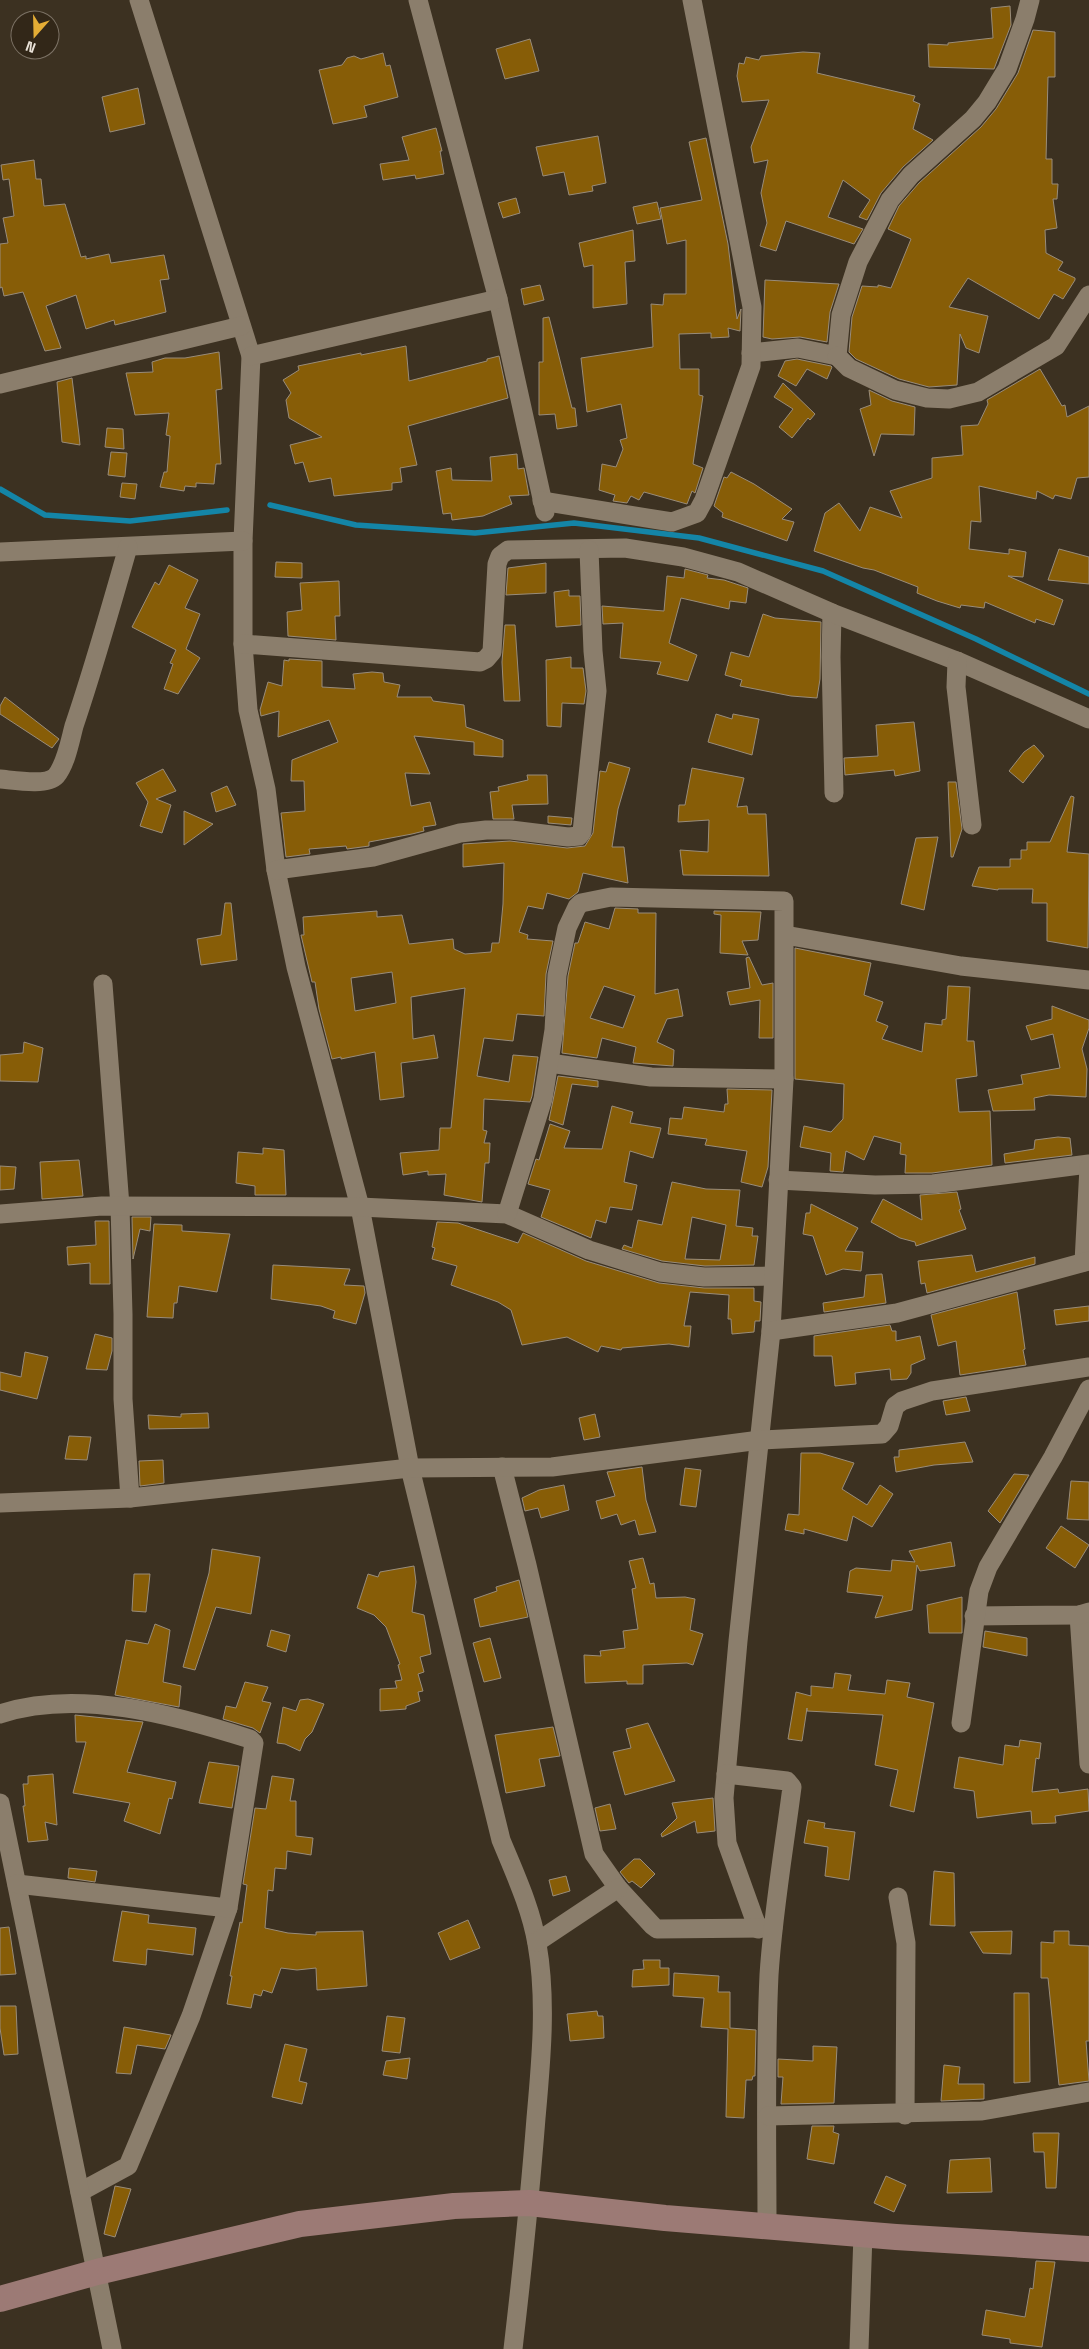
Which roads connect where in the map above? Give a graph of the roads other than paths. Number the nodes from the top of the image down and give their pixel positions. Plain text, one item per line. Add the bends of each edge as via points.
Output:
1 (139, 0) edge
2 (418, 0) edge
3 (692, 0) edge
4 (1030, 0) edge
5 (1089, 295) edge
6 (498, 299) junction
7 (241, 326) junction
8 (751, 353) junction
9 (251, 356) junction
10 (836, 356) junction
11 (0, 384) edge
12 (243, 541) junction
13 (128, 547) junction
14 (589, 550) junction
15 (0, 552) edge
16 (832, 613) junction
17 (243, 644) junction
18 (957, 661) junction
19 (1089, 719) edge
20 (0, 779) edge
21 (834, 793) dead end
22 (972, 825) dead end
23 (276, 870) junction
24 (785, 935) junction
25 (1089, 980) edge
26 (103, 984) dead end
27 (548, 1063) junction
28 (784, 1079) junction
29 (1089, 1166) edge
30 (778, 1180) junction
31 (120, 1206) junction
32 (360, 1207) junction
33 (0, 1214) edge
34 (508, 1214) junction
35 (1087, 1262) edge
36 (773, 1276) junction
37 (771, 1331) junction
38 (1089, 1367) edge
39 (1089, 1389) edge
40 (760, 1440) junction
41 (502, 1467) junction
42 (410, 1468) junction
43 (130, 1498) junction
44 (0, 1503) edge
45 (1084, 1614) edge
46 (974, 1616) junction
47 (0, 1714) edge
48 (961, 1723) dead end
49 (1089, 1764) edge
50 (726, 1774) junction
51 (0, 1803) edge
52 (5, 1849) edge
53 (17, 1884) junction
54 (618, 1888) junction
55 (898, 1897) dead end
56 (228, 1908) junction
57 (766, 1928) junction
58 (537, 1942) junction
59 (1089, 2092) edge
60 (905, 2114) junction
61 (768, 2116) junction
62 (80, 2192) junction
63 (529, 2204) junction
64 (767, 2226) junction
65 (863, 2234) junction
66 (1089, 2249) edge
67 (97, 2272) junction
68 (0, 2299) edge
69 (112, 2349) edge
70 (513, 2349) edge
71 (859, 2349) edge

1 - 7 street
2 - 6 street
3 - 8 street via 752,307
4 - 10 street via 1006,69 987,102 973,119 911,175 890,200 858,262 842,315
5 - 10 street via 1056,346 978,392 950,399 927,398 895,390 849,368
6 - 8 street via 544,506 672,522 697,513 746,386
6 - 9 street
7 - 9 street
7 - 11 street
8 - 10 street via 798,348
9 - 12 street
12 - 13 street
12 - 17 street
13 - 15 street
13 - 20 street via 84,697 56,776 40,781
14 - 16 street via 625,548 692,560 738,572
14 - 17 street via 508,550 500,556 492,652 480,662
14 - 23 street via 597,703 579,836 486,830 460,833 373,857
16 - 18 street
16 - 21 street
17 - 23 street via 248,710 266,790
18 - 19 street
18 - 22 street via 956,687
23 - 32 street via 296,967
24 - 25 street via 961,966
24 - 27 street via 784,901 611,897 581,903 567,928 557,975 554,1030
24 - 28 street
26 - 31 street
27 - 28 street via 652,1077
27 - 34 street via 543,1099
28 - 30 street
29 - 30 street via 933,1184
29 - 35 street
30 - 36 street
31 - 32 street
31 - 33 street
31 - 43 street via 123,1399
32 - 34 street
32 - 42 street
34 - 36 street via 589,1250 660,1272 704,1277
35 - 37 street via 897,1313
36 - 37 street
37 - 40 street
38 - 40 street via 932,1391 895,1406 889,1426 882,1434
39 - 46 street via 988,1566
40 - 41 street via 552,1467
40 - 50 street
41 - 42 street
41 - 54 street via 588,1834 594,1854
42 - 43 street
42 - 58 street via 501,1840 523,1893
43 - 44 street
45 - 46 street
45 - 49 street
46 - 48 street
47 - 56 street via 31,1707 72,1704 123,1707 250,1739 254,1748
50 - 57 street via 727,1843
50 - 57 street via 787,1781 792,1786
51 - 52 street
52 - 53 street
53 - 56 street
53 - 62 street
54 - 57 street via 658,1929
54 - 58 street
55 - 60 street via 906,1943
56 - 62 street via 182,2041 128,2166
57 - 61 street via 769,1974
58 - 63 street via 542,1977 540,2056
59 - 60 street via 982,2111
60 - 61 street
61 - 64 street
62 - 67 street
63 - 64 street
63 - 67 street via 454,2206 300,2224
63 - 70 street
64 - 65 street
65 - 66 street
65 - 71 street
67 - 68 street
67 - 69 street

